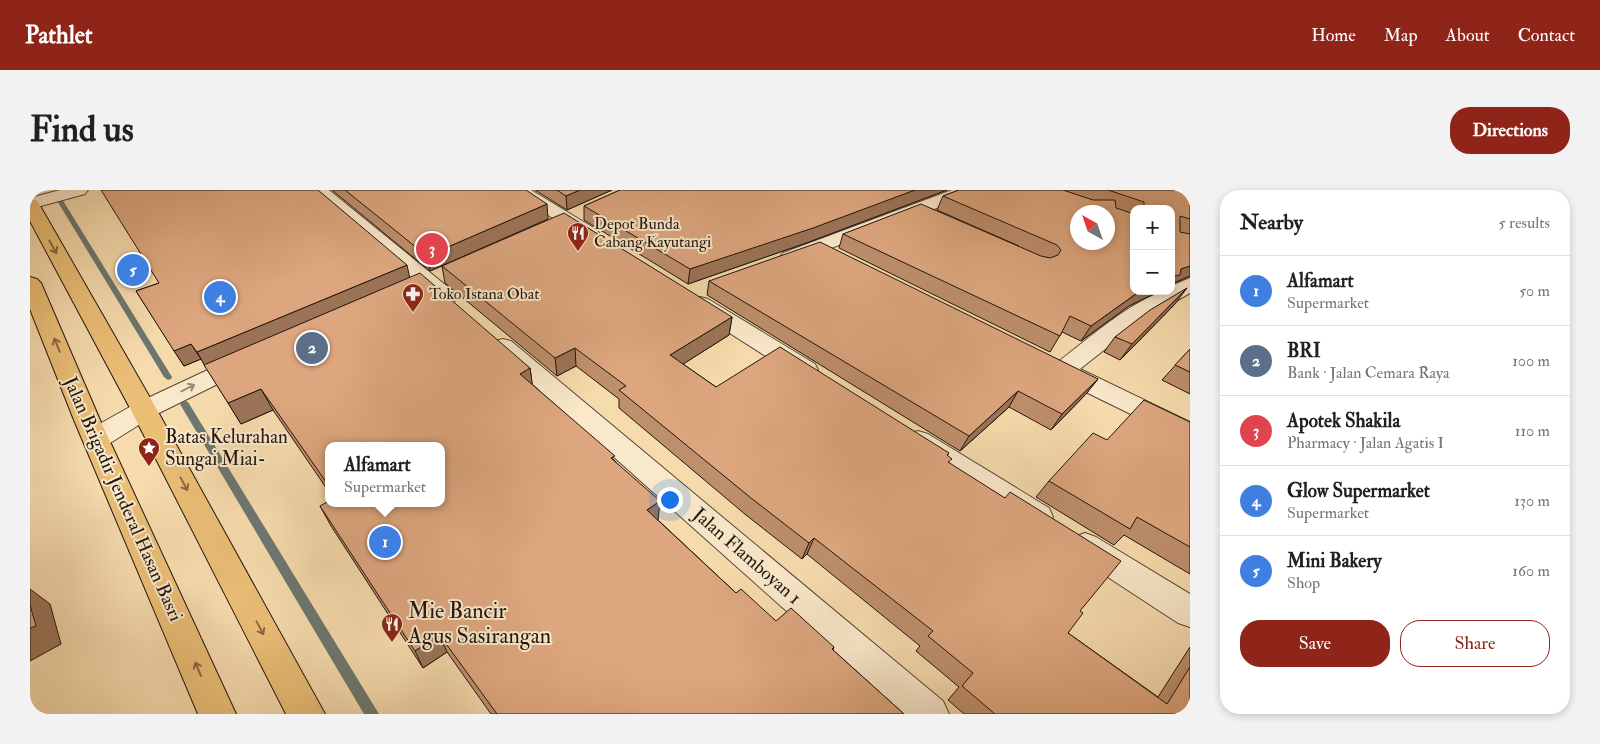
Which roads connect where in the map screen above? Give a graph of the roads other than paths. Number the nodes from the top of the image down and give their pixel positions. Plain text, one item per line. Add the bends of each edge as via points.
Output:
1 (79, 190) edge
2 (318, 190) edge
3 (519, 190) edge
4 (968, 190) edge
5 (30, 204) edge
6 (590, 208) edge
7 (915, 209) junction
8 (566, 218) junction
9 (942, 221) edge
10 (540, 230) edge
11 (817, 248) junction
12 (614, 249) edge
13 (843, 261) edge
14 (773, 263) edge
15 (30, 283) edge
16 (1190, 284) edge
17 (688, 290) edge
18 (36, 310) edge
19 (258, 354) edge
20 (828, 384) edge
21 (144, 410) junction
22 (895, 427) edge
23 (1190, 433) edge
24 (97, 438) junction
25 (1190, 612) edge
26 (217, 714) edge
27 (306, 714) edge
28 (930, 714) edge

1 - 5 street
2 - 28 street, Jalan Flamboyan 1
3 - 8 street
4 - 7 street
5 -> 21 highway
6 - 8 street
7 - 9 street
7 - 11 street
8 - 10 street
8 - 12 street
11 - 13 street
11 - 14 street
15 - 18 highway, Jalan Brigadir Jenderal Hasan Basri
16 - 23 street via 1054,366
17 - 20 street
24 -> 18 highway, Jalan Brigadir Jenderal Hasan Basri
21 -> 19 street
21 - 24 street
21 -> 27 highway
22 - 25 street
26 -> 24 highway, Jalan Brigadir Jenderal Hasan Basri

